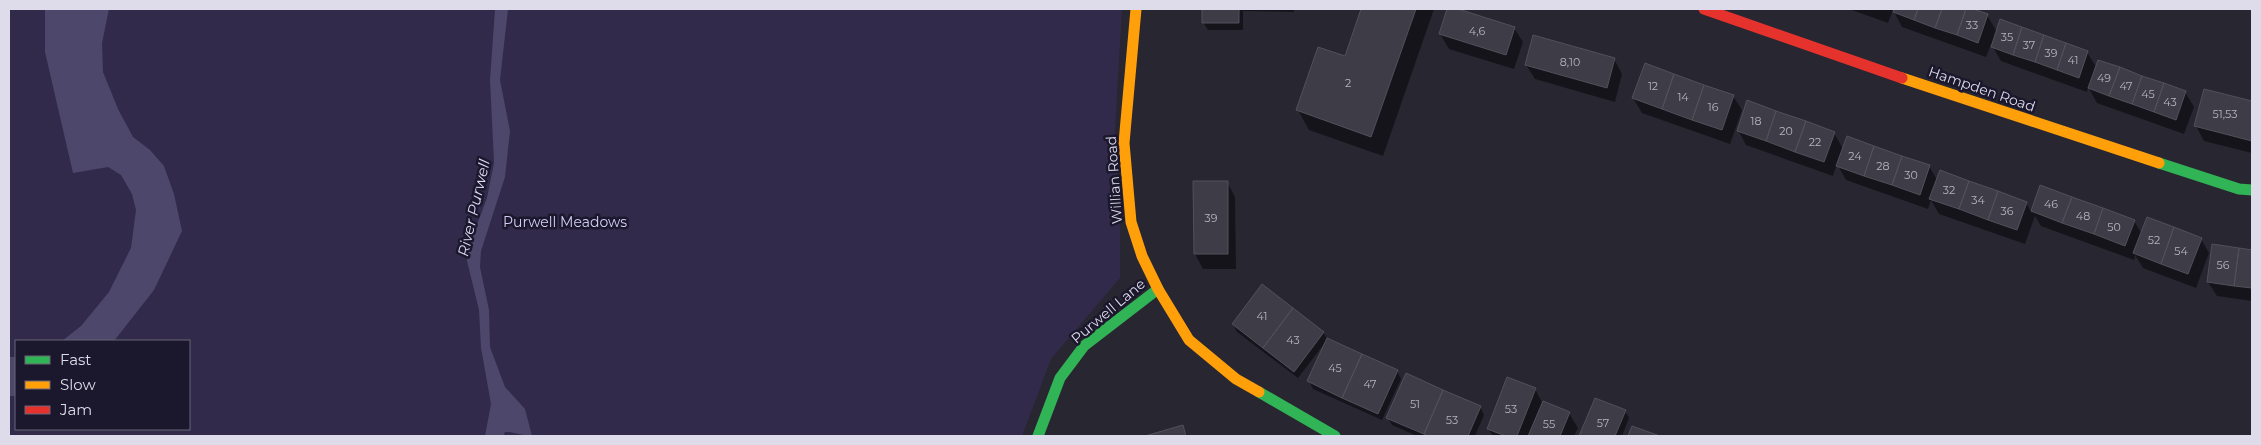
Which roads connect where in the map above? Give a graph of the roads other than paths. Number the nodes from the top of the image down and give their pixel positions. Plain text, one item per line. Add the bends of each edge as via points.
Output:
1 (1136, 9) edge
2 (1704, 9) edge
3 (2252, 190) edge
4 (1158, 289) junction
5 (1038, 436) edge
6 (1335, 436) edge

1 - 4 street, Willian Road via 1124,142 1131,222 1142,256
2 - 3 street, Hampden Road via 1976,104 2239,189
4 - 5 street, Purwell Lane via 1084,346 1060,378
4 - 6 street, Willian Road via 1190,340 1229,373

